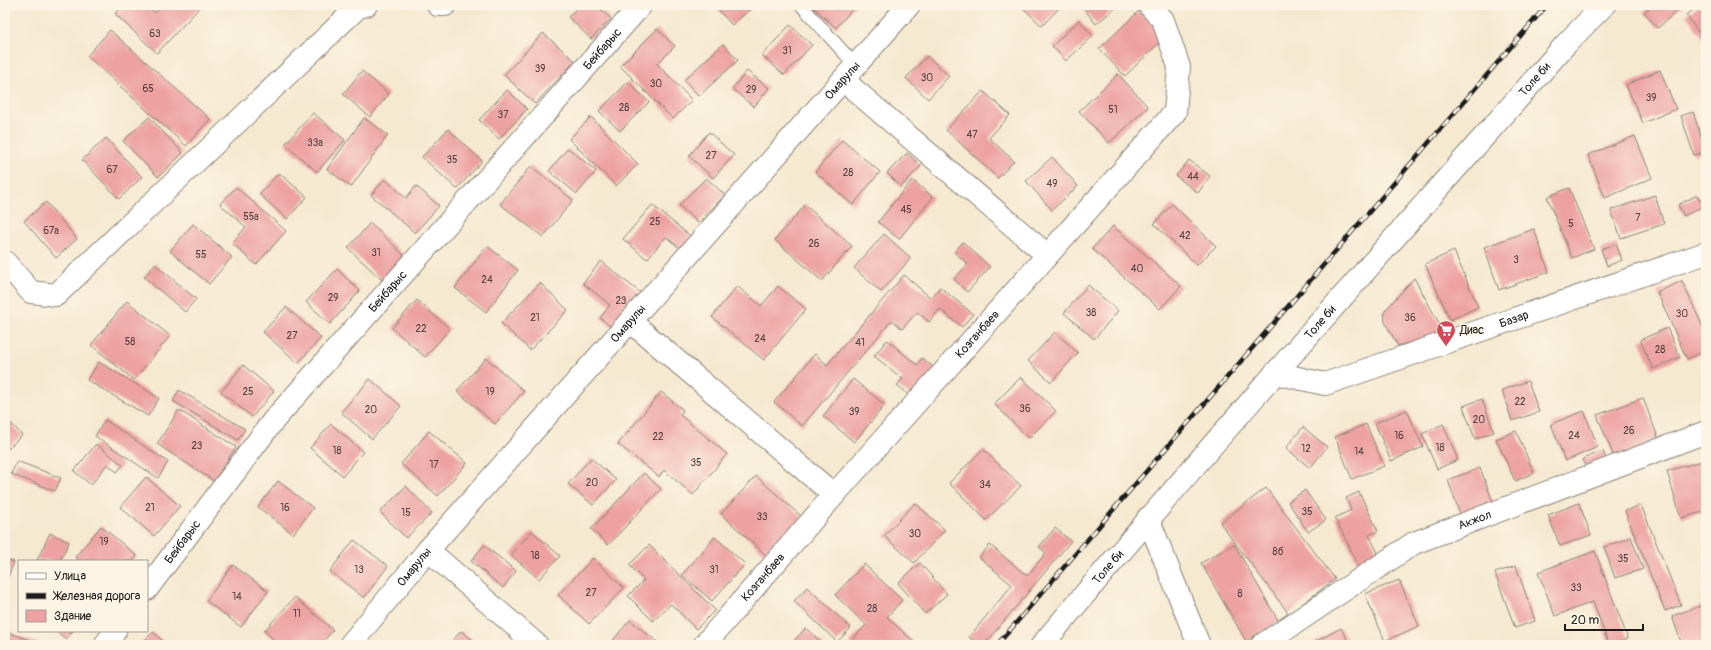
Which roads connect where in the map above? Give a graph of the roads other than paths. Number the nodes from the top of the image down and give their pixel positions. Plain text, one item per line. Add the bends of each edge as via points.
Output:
1 (366, 5) edge
2 (438, 5) edge
3 (445, 5) edge
4 (641, 5) edge
5 (801, 5) edge
6 (909, 5) edge
7 (1148, 5) edge
8 (1604, 5) edge
9 (849, 73) junction
10 (1706, 253) edge
11 (1047, 255) junction
12 (5, 262) edge
13 (630, 321) junction
14 (1275, 373) junction
15 (1706, 432) edge
16 (834, 495) junction
17 (1148, 518) junction
18 (428, 550) junction
19 (148, 588) edge
20 (114, 632) edge
21 (105, 645) edge
22 (350, 645) edge
23 (537, 645) edge
24 (704, 645) edge
25 (1042, 645) edge
26 (1199, 645) edge
27 (1262, 645) edge

1 - 12 street via 358,7 56,295 31,292
2 - 3 street
4 - 19 street, Бейбарыс via 273,421
5 - 9 lane
6 - 9 street, Омарулы
7 - 11 street, Козганбаев via 1163,20 1179,67 1176,112
8 - 14 street, Толе би via 1566,44
9 - 11 street
9 - 13 street, Омарулы
10 - 14 street, Базар via 1325,384
11 - 16 street, Козганбаев
13 - 16 street
13 - 18 street, Омарулы
14 - 17 street, Толе би
15 - 27 street, Акжол via 1414,543
16 - 24 street, Козганбаев
17 - 25 street, Толе би
17 - 26 street
18 - 22 street, Омарулы
18 - 23 street
20 - 21 street

